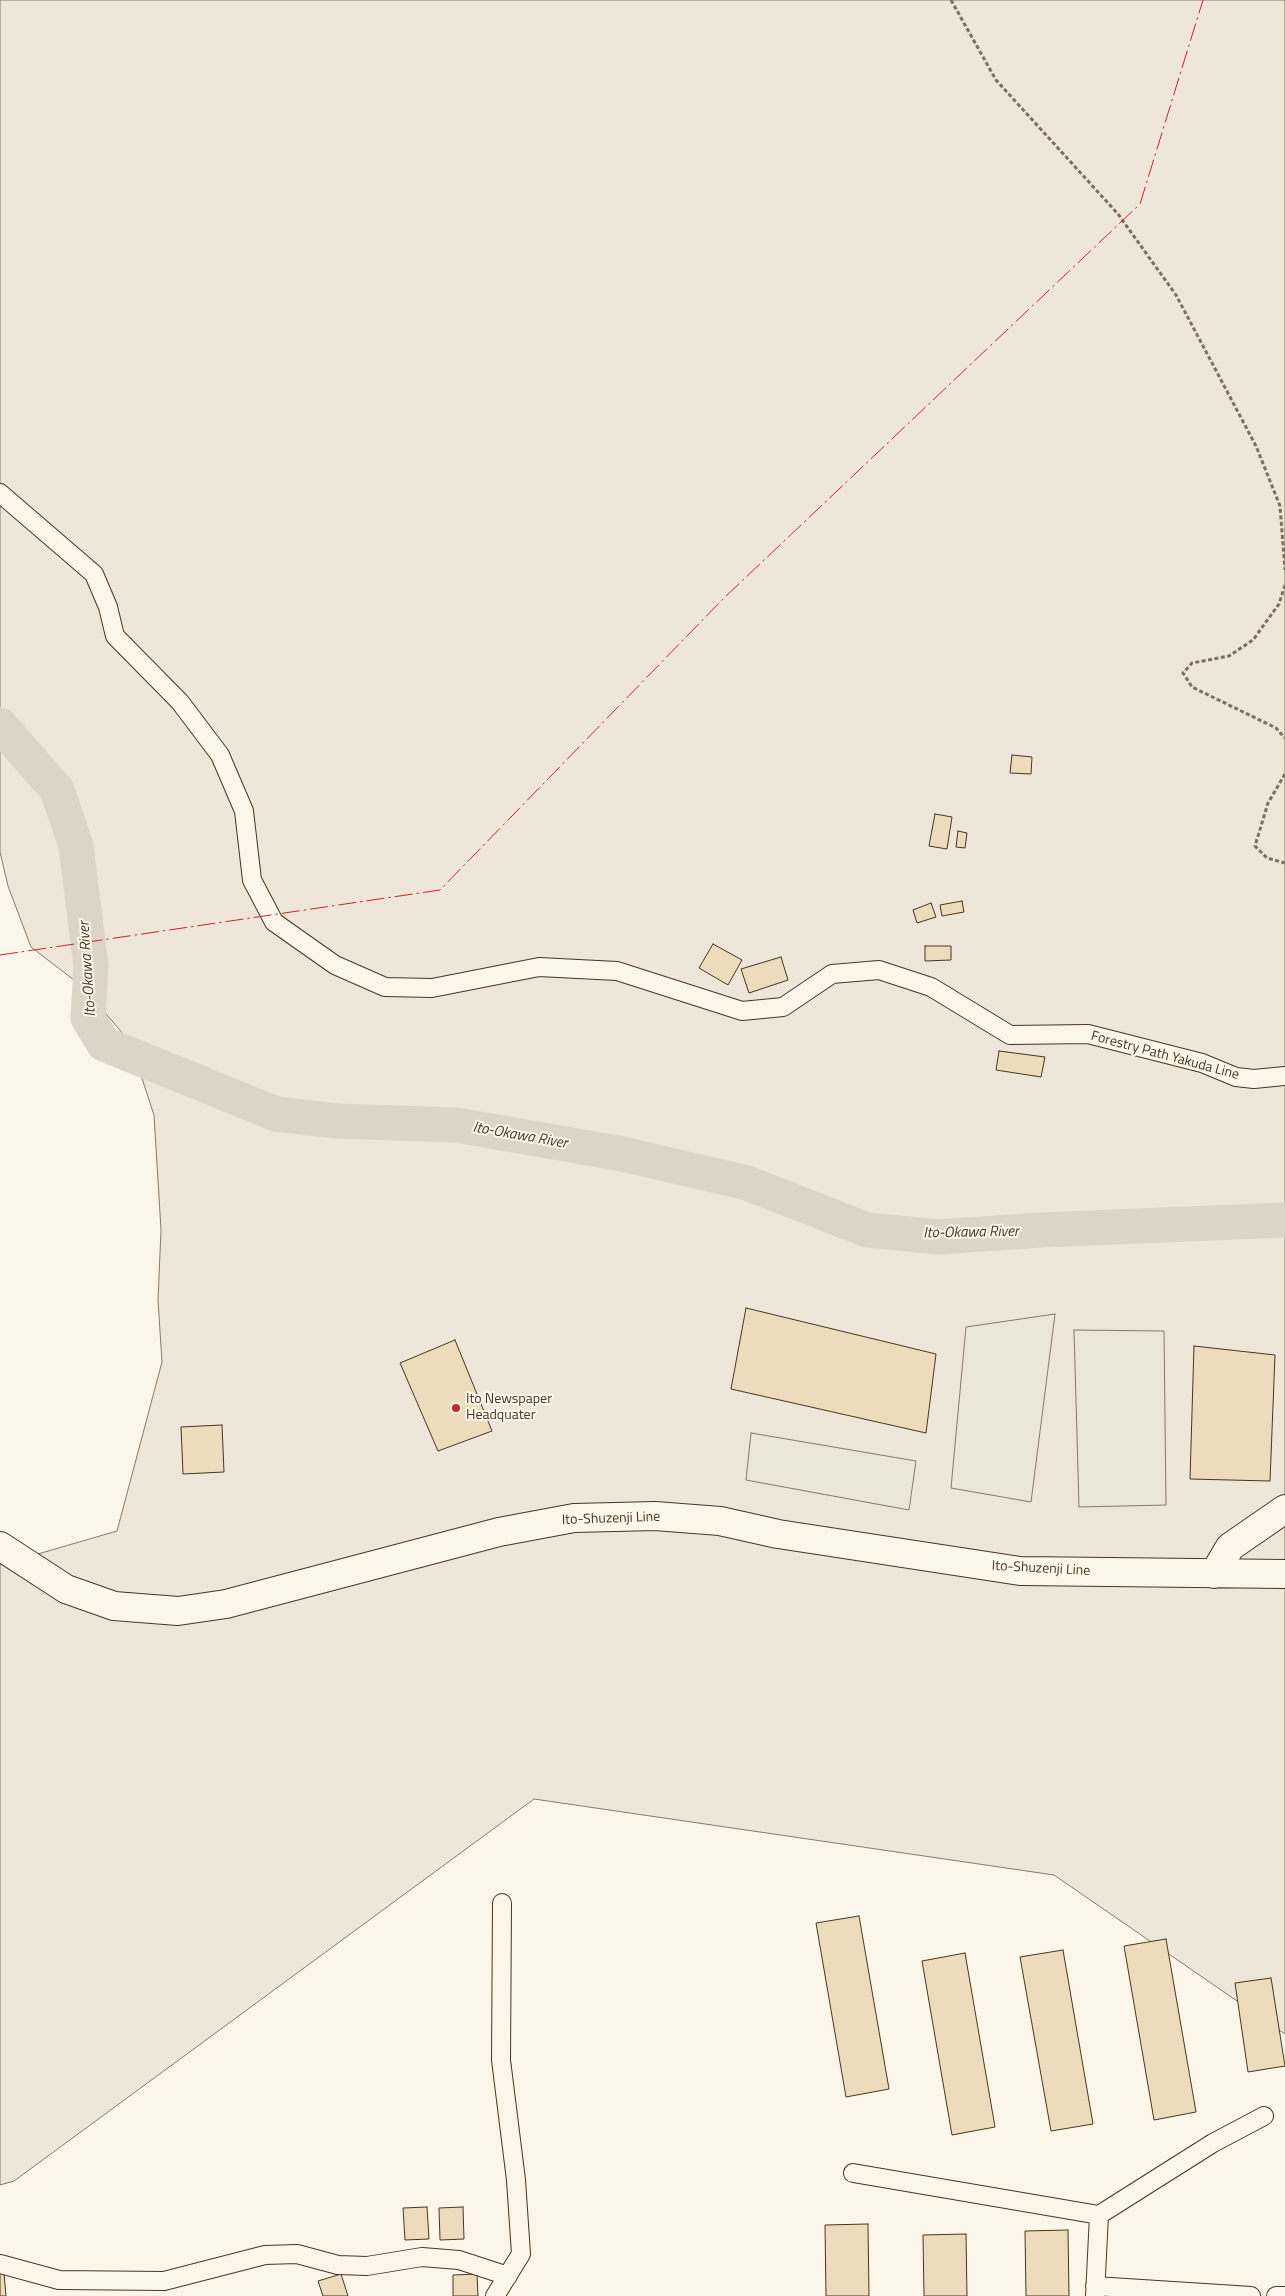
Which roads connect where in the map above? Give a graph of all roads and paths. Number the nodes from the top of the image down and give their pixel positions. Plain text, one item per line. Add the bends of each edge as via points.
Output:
1 (951, 0) edge
2 (0, 493) edge
3 (1285, 570) edge
4 (1285, 585) edge
5 (1285, 738) edge
6 (1285, 774) edge
7 (1285, 863) edge
8 (1285, 1076) edge
9 (1285, 1509) edge
10 (0, 1546) edge
11 (1214, 1574) junction
12 (1285, 1574) edge
13 (502, 1903) dead end
14 (1264, 2116) dead end
15 (853, 2173) dead end
16 (1099, 2215) junction
17 (0, 2264) edge
18 (508, 2276) junction
19 (1095, 2291) edge
20 (495, 2296) edge
21 (1252, 2296) edge
22 (1276, 2296) edge
23 (1285, 2296) edge

1 - 3 path via 996,80 1118,214 1176,295 1256,446 1280,506
2 - 8 street, Forestry Path Yakuda Line via 94,574 108,607 115,636 180,702 220,755 244,811 252,880 274,922 335,965 385,988 432,988 539,967 618,971 742,1011 783,1007 832,974 879,970 931,987 1010,1035 1088,1034 1202,1063 1236,1077
4 - 5 path via 1279,604 1253,640 1229,656 1192,663 1183,673 1192,687 1276,728
6 - 7 path via 1268,803 1255,846 1267,858
9 - 11 main road via 1230,1547
10 - 11 main road, Ito-Shuzenji Line via 66,1589 114,1606 178,1610 226,1604 499,1532 574,1518 655,1516 720,1521 778,1534 1020,1571
11 - 12 main road, Ito-Shuzenji Line
13 - 18 street via 501,2060 516,2180 521,2254
14 - 16 street via 1213,2143
15 - 16 street
16 - 19 street
17 - 18 street via 59,2280 164,2281 266,2255 297,2254 338,2265 367,2266 422,2257 459,2260
18 - 20 street
19 - 21 street
22 - 23 street

